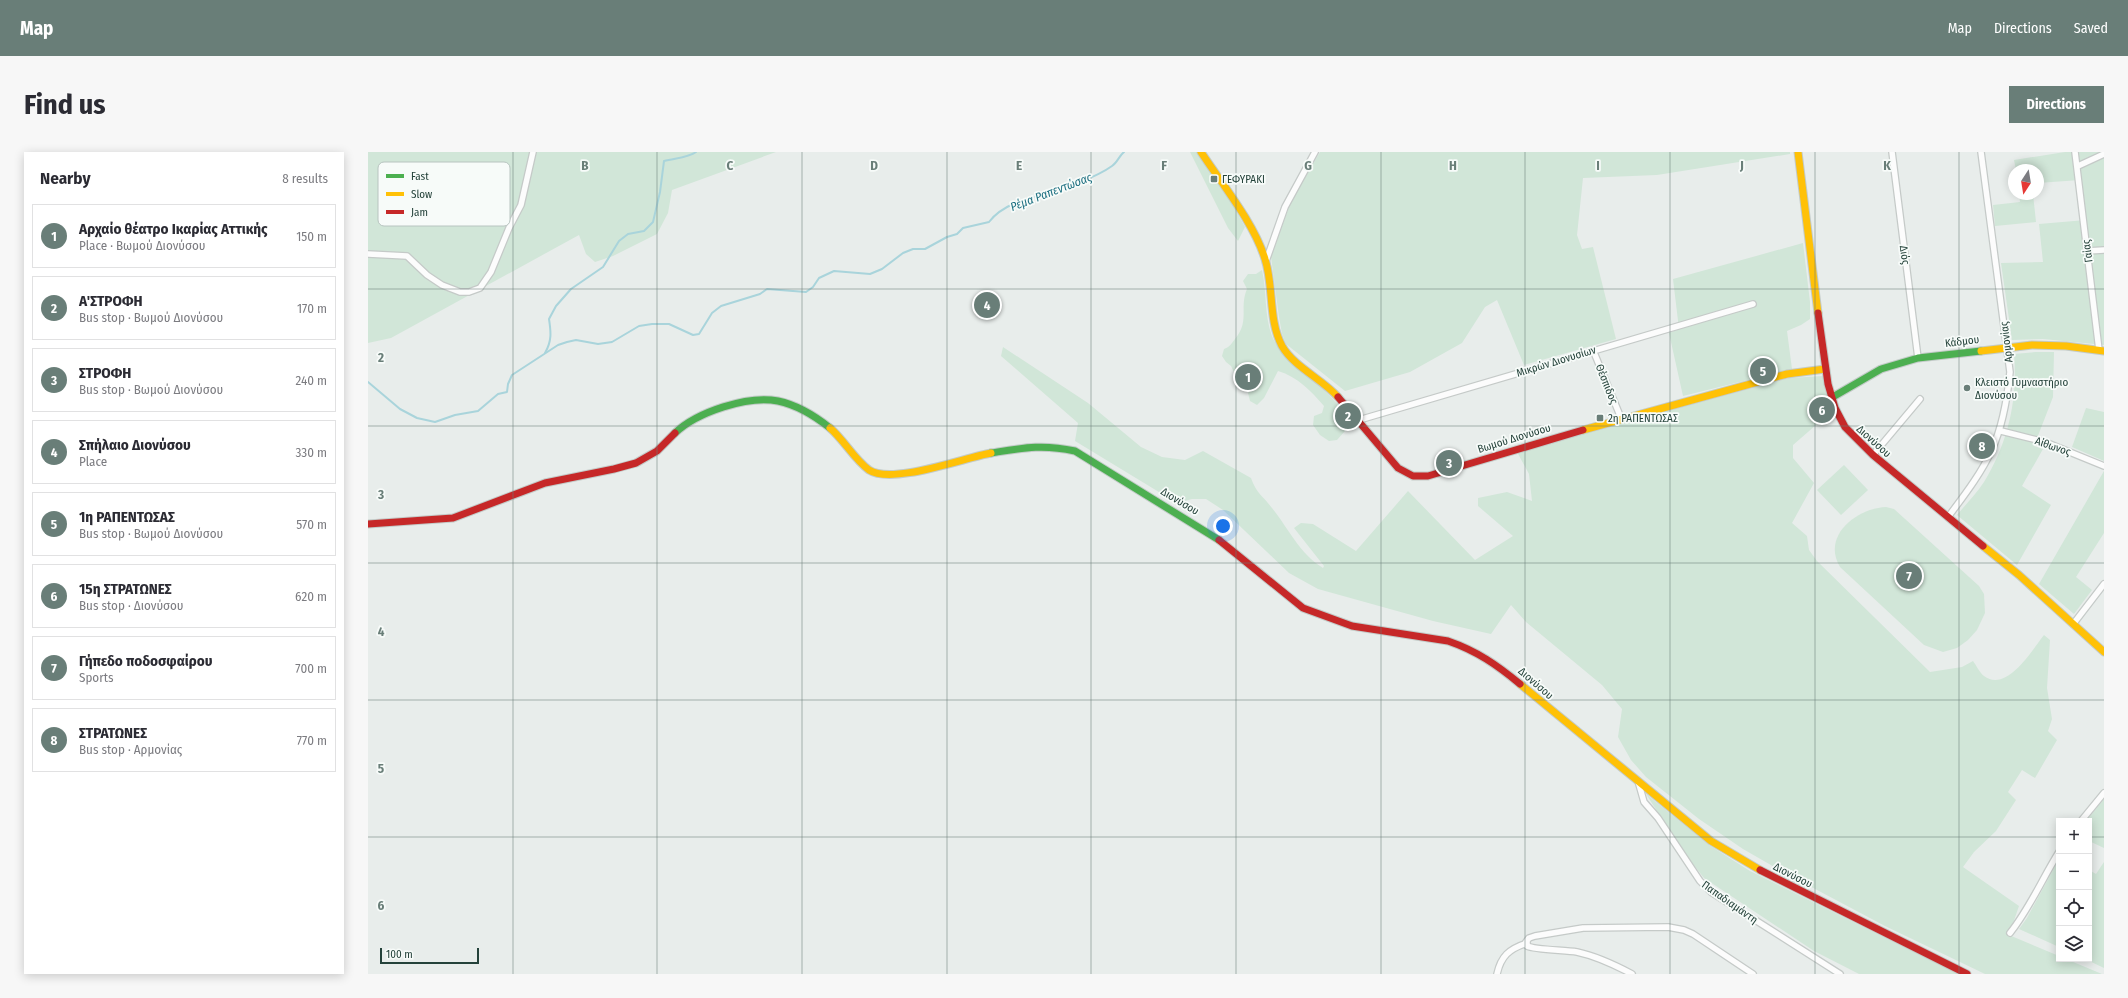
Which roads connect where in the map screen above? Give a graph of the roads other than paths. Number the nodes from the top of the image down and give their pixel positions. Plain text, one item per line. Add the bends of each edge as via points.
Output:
1 (534, 152) edge
2 (1201, 152) edge
3 (1316, 152) edge
4 (1800, 152) edge
5 (1892, 152) edge
6 (1981, 152) edge
7 (2074, 152) edge
8 (2104, 154) edge
9 (2078, 166) junction
10 (2104, 250) edge
11 (2087, 251) junction
12 (368, 254) edge
13 (1266, 261) junction
14 (1753, 304) dead end
15 (2007, 347) junction
16 (1593, 350) junction
17 (2102, 350) edge
18 (1918, 358) junction
19 (1825, 369) junction
20 (1831, 398) junction
21 (1920, 399) dead end
22 (1621, 418) junction
23 (1359, 420) junction
24 (2001, 431) junction
25 (1873, 455) junction
26 (2104, 466) edge
27 (1948, 517) junction
28 (368, 524) edge
29 (2104, 584) edge
30 (2074, 624) junction
31 (2104, 652) edge
32 (1638, 781) junction
33 (2104, 793) edge
34 (2083, 818) edge
35 (2058, 854) edge
36 (2010, 933) dead end
37 (1527, 943) junction
38 (1497, 974) edge
39 (1632, 974) edge
40 (1753, 974) edge
41 (1840, 974) edge
42 (1967, 974) edge

1 - 12 street via 521,205 491,272 480,288 460,292 442,284 427,275 408,256
2 - 13 street, Βωμού Διονύσου via 1256,233
3 - 13 street via 1285,208
4 - 19 street, Διονύσου
5 - 18 street, Διός
6 - 15 street, Αρμονίας
7 - 9 street, Γαίας
8 - 9 street
9 - 11 street, Γαίας
10 - 11 street
11 - 17 street, Γαίας
13 - 23 street, Βωμού Διονύσου via 1276,330 1282,346 1290,356 1328,386
14 - 16 street, Μικρών Διονυσίων
15 - 17 street, Κάδμου via 2048,345
15 - 18 street, Κάδμου
15 - 24 street, Αρμονίας via 2010,372 2007,405
16 - 22 street, Θέσπιδος
16 - 23 street, Μικρών Διονυσίων
18 - 20 street, Κάδμου via 1881,369
19 - 20 street, Διονύσου
19 - 22 street, Βωμού Διονύσου via 1787,374
20 - 25 street, Διονύσου via 1845,428
21 - 25 street
22 - 23 street, Βωμού Διονύσου via 1424,477 1413,476 1398,468
24 - 26 street, Αίθωνος via 2045,442
24 - 27 street, Αρμονίας via 1987,464
25 - 27 street, Διονύσου
27 - 30 street, Διονύσου
28 - 32 street, Διονύσου via 396,520 440,521 557,480 630,466 649,457 687,423 708,413 756,401 776,400 807,412 844,441 866,468 881,474 900,475 970,457 1035,446 1053,446 1075,451 1211,533 1303,608 1335,622 1352,626 1448,641 1494,662
29 - 30 street
30 - 31 street, Διονύσου
32 - 41 street, Παπαδιαμάντη via 1644,802 1658,818 1700,882 1711,892
32 - 42 street, Διονύσου via 1711,841 1754,867
33 - 34 street
35 - 36 street
37 - 38 street via 1508,951
37 - 39 street via 1527,946 1533,948 1578,953
37 - 40 street via 1529,938 1535,936 1583,928 1668,927 1684,930

